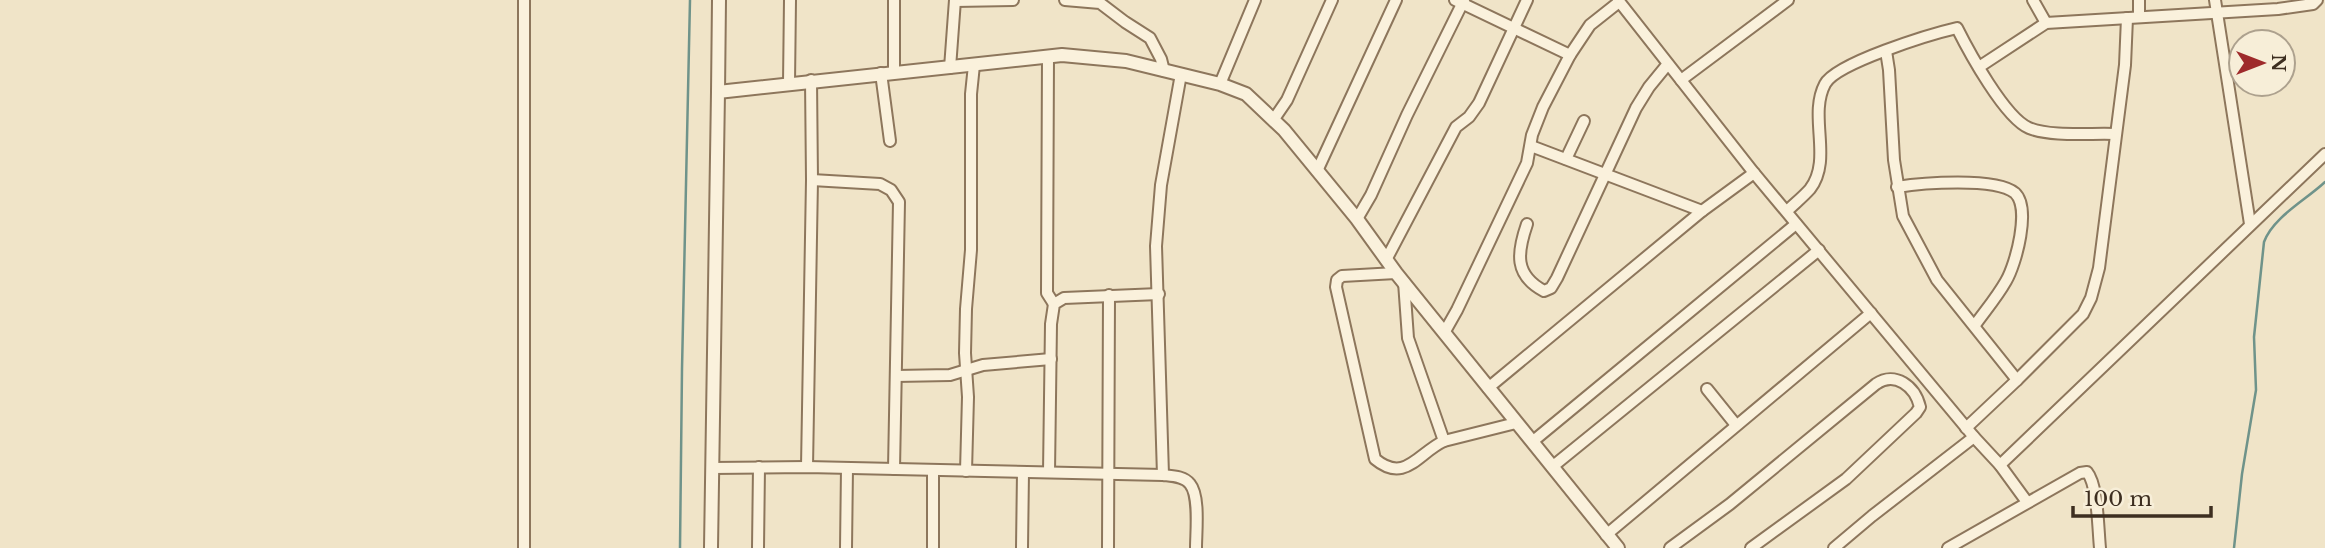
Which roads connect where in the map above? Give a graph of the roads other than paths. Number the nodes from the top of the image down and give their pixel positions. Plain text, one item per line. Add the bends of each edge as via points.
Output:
1 (524, 0) edge
2 (719, 0) edge
3 (790, 0) edge
4 (894, 0) edge
5 (955, 0) edge
6 (1013, 0) edge
7 (1065, 0) edge
8 (1255, 0) edge
9 (1332, 0) edge
10 (1396, 0) edge
11 (1527, 0) edge
12 (1788, 0) edge
13 (2033, 0) edge
14 (2139, 0) edge
15 (2215, 0) edge
16 (2317, 0) edge
17 (1461, 1) edge
18 (1618, 1) edge
19 (2216, 12) junction
20 (2133, 18) junction
21 (2046, 23) junction
22 (1513, 29) junction
23 (1886, 51) junction
24 (1570, 55) junction
25 (1048, 56) junction
26 (974, 65) junction
27 (1667, 65) junction
28 (1979, 67) junction
29 (950, 68) junction
30 (1164, 71) junction
31 (888, 73) junction
32 (1181, 74) junction
33 (811, 80) junction
34 (1681, 80) junction
35 (789, 83) junction
36 (1220, 84) junction
37 (718, 92) junction
38 (1274, 119) junction
39 (1584, 121) dead end
40 (2115, 134) junction
41 (890, 141) dead end
42 (1531, 146) junction
43 (2325, 154) edge
44 (1566, 159) junction
45 (1317, 171) junction
46 (1605, 173) junction
47 (1754, 173) junction
48 (812, 180) junction
49 (1897, 187) junction
50 (1702, 211) junction
51 (1787, 211) junction
52 (1357, 219) junction
53 (1527, 224) dead end
54 (1796, 224) junction
55 (2250, 224) junction
56 (1819, 250) junction
57 (1386, 261) junction
58 (1400, 278) junction
59 (1159, 294) junction
60 (1109, 295) junction
61 (1054, 304) junction
62 (1871, 313) junction
63 (1975, 326) junction
64 (1444, 333) junction
65 (1051, 359) junction
66 (967, 370) junction
67 (896, 376) junction
68 (2017, 380) junction
69 (1488, 388) junction
70 (1707, 389) dead end
71 (1516, 423) junction
72 (1736, 425) junction
73 (1966, 428) junction
74 (1974, 437) junction
75 (1444, 441) junction
76 (1532, 442) junction
77 (2000, 465) junction
78 (759, 467) junction
79 (807, 467) junction
80 (1552, 467) junction
81 (712, 468) junction
82 (847, 468) junction
83 (894, 469) junction
84 (933, 470) junction
85 (965, 471) junction
86 (1023, 472) junction
87 (1049, 472) junction
88 (1110, 474) junction
89 (1163, 475) junction
90 (2027, 502) junction
91 (1606, 535) junction
92 (524, 548) edge
93 (711, 548) edge
94 (758, 548) edge
95 (846, 548) edge
96 (933, 548) edge
97 (1022, 548) edge
98 (1108, 548) edge
99 (1196, 548) edge
100 (1618, 548) edge
101 (1670, 548) edge
102 (1751, 548) edge
103 (1834, 548) edge
104 (1948, 548) edge
105 (2100, 548) edge

1 - 92 street
2 - 37 street
3 - 35 street
4 - 31 street
5 - 6 street
5 - 29 street
7 - 30 street via 1100,3 1150,38
8 - 36 street
9 - 38 street
10 - 45 street
11 - 22 street
12 - 34 street
13 - 21 street
14 - 20 street
15 - 19 street
16 - 19 street via 2278,9
17 - 22 street
17 - 52 street
18 - 24 street via 1590,24
18 - 27 street
19 - 20 street
19 - 55 street
20 - 21 street
20 - 40 street
21 - 28 street
22 - 24 street
22 - 57 street via 1479,103 1456,127
23 - 28 street via 1957,28
23 - 49 street
23 - 51 street via 1844,68 1825,83 1818,169 1810,189
24 - 42 street via 1543,107
25 - 26 street
25 - 30 street via 1101,57
25 - 61 street via 1047,281
26 - 29 street
26 - 66 street
27 - 34 street
27 - 46 street via 1636,108
28 - 40 street via 2014,119 2029,128
29 - 31 street
30 - 32 street
31 - 33 street
31 - 41 street
32 - 36 street
32 - 59 street via 1158,215
33 - 35 street
33 - 48 street
34 - 47 street
35 - 37 street
36 - 38 street via 1246,94
37 - 81 street
38 - 45 street
39 - 44 street
40 - 68 street via 2099,268 2091,298 2083,314
42 - 44 street
42 - 64 street via 1527,163
43 - 55 street
44 - 46 street
45 - 52 street
46 - 50 street
46 - 53 street via 1557,278 1544,291 1525,278 1521,269
47 - 50 street
47 - 51 street
48 - 67 street via 880,184 899,202
48 - 79 street
49 - 63 street via 1903,216 1926,262
49 - 63 street via 1927,182 1991,186 2013,191 2020,200 2022,215 2013,264
50 - 69 street
51 - 54 street
52 - 57 street
54 - 56 street
54 - 76 street
55 - 77 street
56 - 62 street
56 - 80 street
57 - 58 street
58 - 64 street
58 - 75 street via 1408,338
58 - 75 street via 1337,279 1371,446 1375,459 1397,470
59 - 60 street
59 - 89 street
60 - 61 street via 1064,298
60 - 88 street
61 - 65 street
62 - 72 street
62 - 73 street
63 - 68 street
64 - 69 street
65 - 66 street
65 - 87 street
66 - 67 street via 950,375
66 - 85 street
67 - 83 street
68 - 73 street
69 - 71 street
70 - 72 street
71 - 75 street
71 - 76 street
72 - 91 street
73 - 74 street
74 - 77 street
74 - 103 street
76 - 80 street
77 - 90 street
78 - 79 street
78 - 81 street
78 - 94 street
79 - 82 street
80 - 91 street
81 - 93 street
82 - 83 street
82 - 95 street
83 - 84 street
84 - 85 street
84 - 96 street
85 - 86 street
86 - 87 street
86 - 97 street
87 - 88 street
88 - 89 street
88 - 98 street
89 - 99 street via 1182,478 1195,495
90 - 104 street
90 - 105 street via 2087,472 2095,496
91 - 100 street
101 - 102 street via 1876,384 1894,378 1912,389 1920,407 1916,413 1846,479

